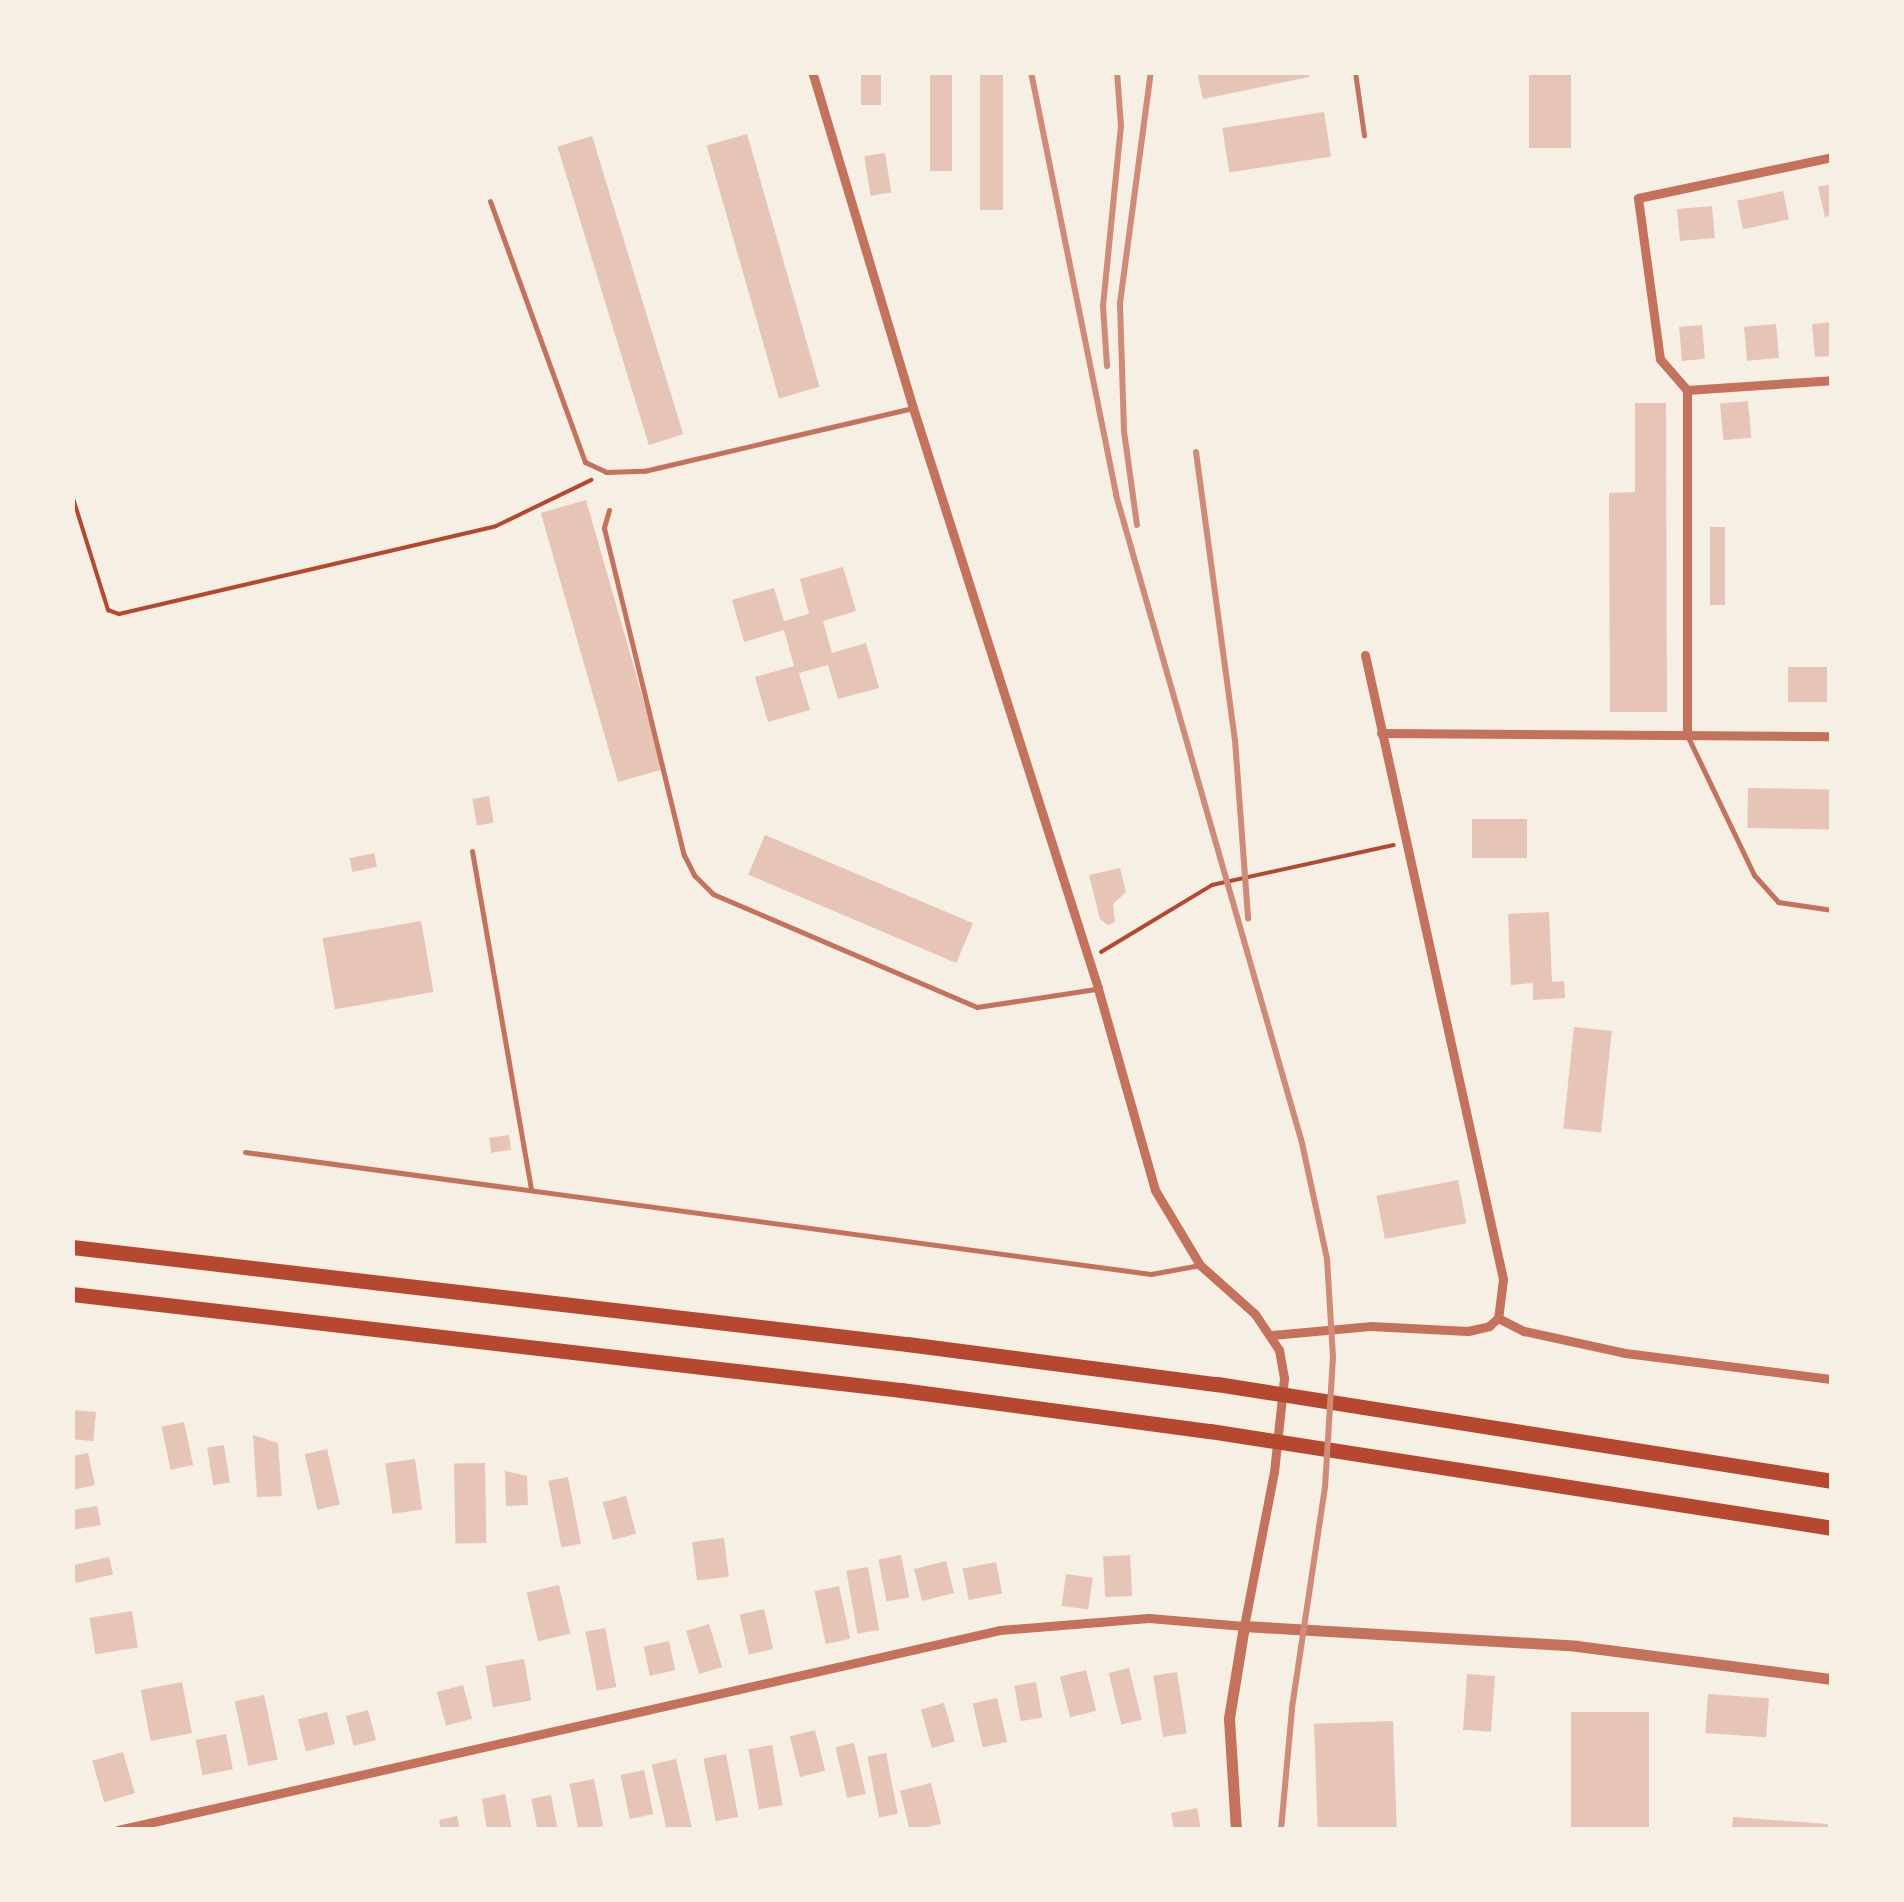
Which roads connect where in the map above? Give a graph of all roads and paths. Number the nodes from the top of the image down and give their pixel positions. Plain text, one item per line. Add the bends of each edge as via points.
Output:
1 (812, 72) edge
2 (1355, 72) edge
3 (1364, 135) dead end
4 (1832, 158) edge
5 (490, 201) dead end
6 (1832, 380) edge
7 (1687, 390) junction
8 (913, 408) junction
9 (606, 472) junction
10 (72, 494) edge
11 (608, 510) dead end
12 (1366, 655) dead end
13 (1381, 733) junction
14 (1688, 735) junction
15 (1832, 736) edge
16 (1403, 842) junction
17 (472, 852) dead end
18 (1832, 910) edge
19 (1088, 960) junction
20 (1098, 988) junction
21 (245, 1152) dead end
22 (531, 1190) junction
23 (72, 1247) edge
24 (1200, 1264) junction
25 (72, 1294) edge
26 (1498, 1318) junction
27 (1272, 1335) junction
28 (1832, 1380) edge
29 (1832, 1481) edge
30 (1832, 1528) edge
31 (1244, 1626) junction
32 (1832, 1679) edge
33 (118, 1830) edge
34 (1236, 1830) edge

1 - 8 street
2 - 3 lane
4 - 7 street via 1638,198 1660,359
5 - 9 lane via 585,462
6 - 7 street
7 - 14 street
8 - 9 lane via 644,470
8 - 19 street
9 - 10 path via 496,526 119,614 108,610
11 - 20 lane via 604,528 684,855 713,894 977,1007
12 - 13 street
13 - 14 street
13 - 16 street
14 - 15 street
14 - 18 lane via 1754,874 1778,902
16 - 19 path via 1212,884
16 - 26 street via 1503,1280
17 - 22 lane
19 - 20 street
20 - 24 street via 1155,1190
21 - 22 lane
22 - 24 lane via 1151,1274
23 - 29 highway via 1216,1384
24 - 27 street
25 - 30 highway via 1210,1431
26 - 27 street via 1468,1331 1370,1326
26 - 28 street via 1524,1331 1625,1352
27 - 31 street via 1284,1378 1274,1472
31 - 32 street via 1576,1646
31 - 33 street via 1149,1618 1000,1630
31 - 34 street via 1228,1718

